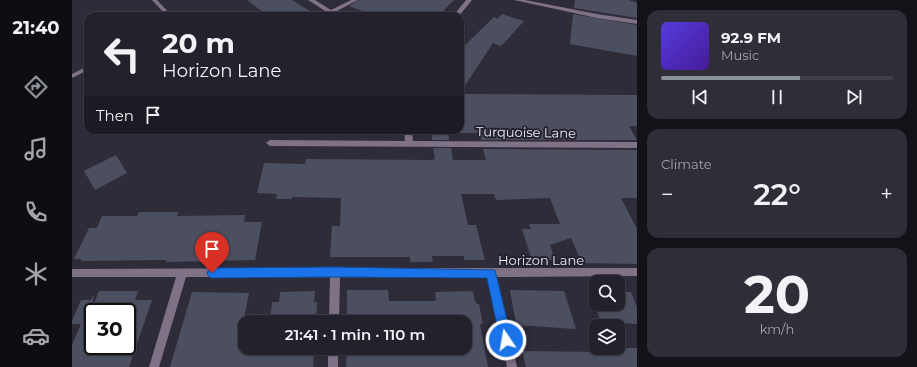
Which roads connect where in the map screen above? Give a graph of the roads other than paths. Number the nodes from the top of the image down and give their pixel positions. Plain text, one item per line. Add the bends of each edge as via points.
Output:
1 (154, 0) edge
2 (311, 0) edge
3 (355, 0) edge
4 (469, 0) edge
5 (517, 0) edge
6 (538, 2) edge
7 (166, 12) edge
8 (331, 12) joint
9 (459, 12) edge
10 (637, 22) edge
11 (84, 70) edge
12 (72, 76) edge
13 (408, 134) edge
14 (270, 143) dead end
15 (409, 143) junction
16 (637, 145) edge
17 (335, 272) junction
18 (637, 272) edge
19 (72, 273) edge
20 (491, 273) junction
21 (182, 274) junction
22 (334, 315) edge
23 (333, 355) edge
24 (154, 367) edge
25 (332, 367) edge
26 (512, 367) edge

1 - 7 lane
2 - 8 street
3 - 8 street
4 - 9 street
5 - 6 street
6 - 10 street
11 - 12 lane
13 - 15 street
14 - 15 street, Turquoise Lane
15 - 16 street, Turquoise Lane
17 - 20 street, Horizon Lane
17 - 21 street, Horizon Lane
17 - 22 street
18 - 20 street, Horizon Lane
19 - 21 street, Horizon Lane
20 - 26 street
21 - 24 street
23 - 25 street

